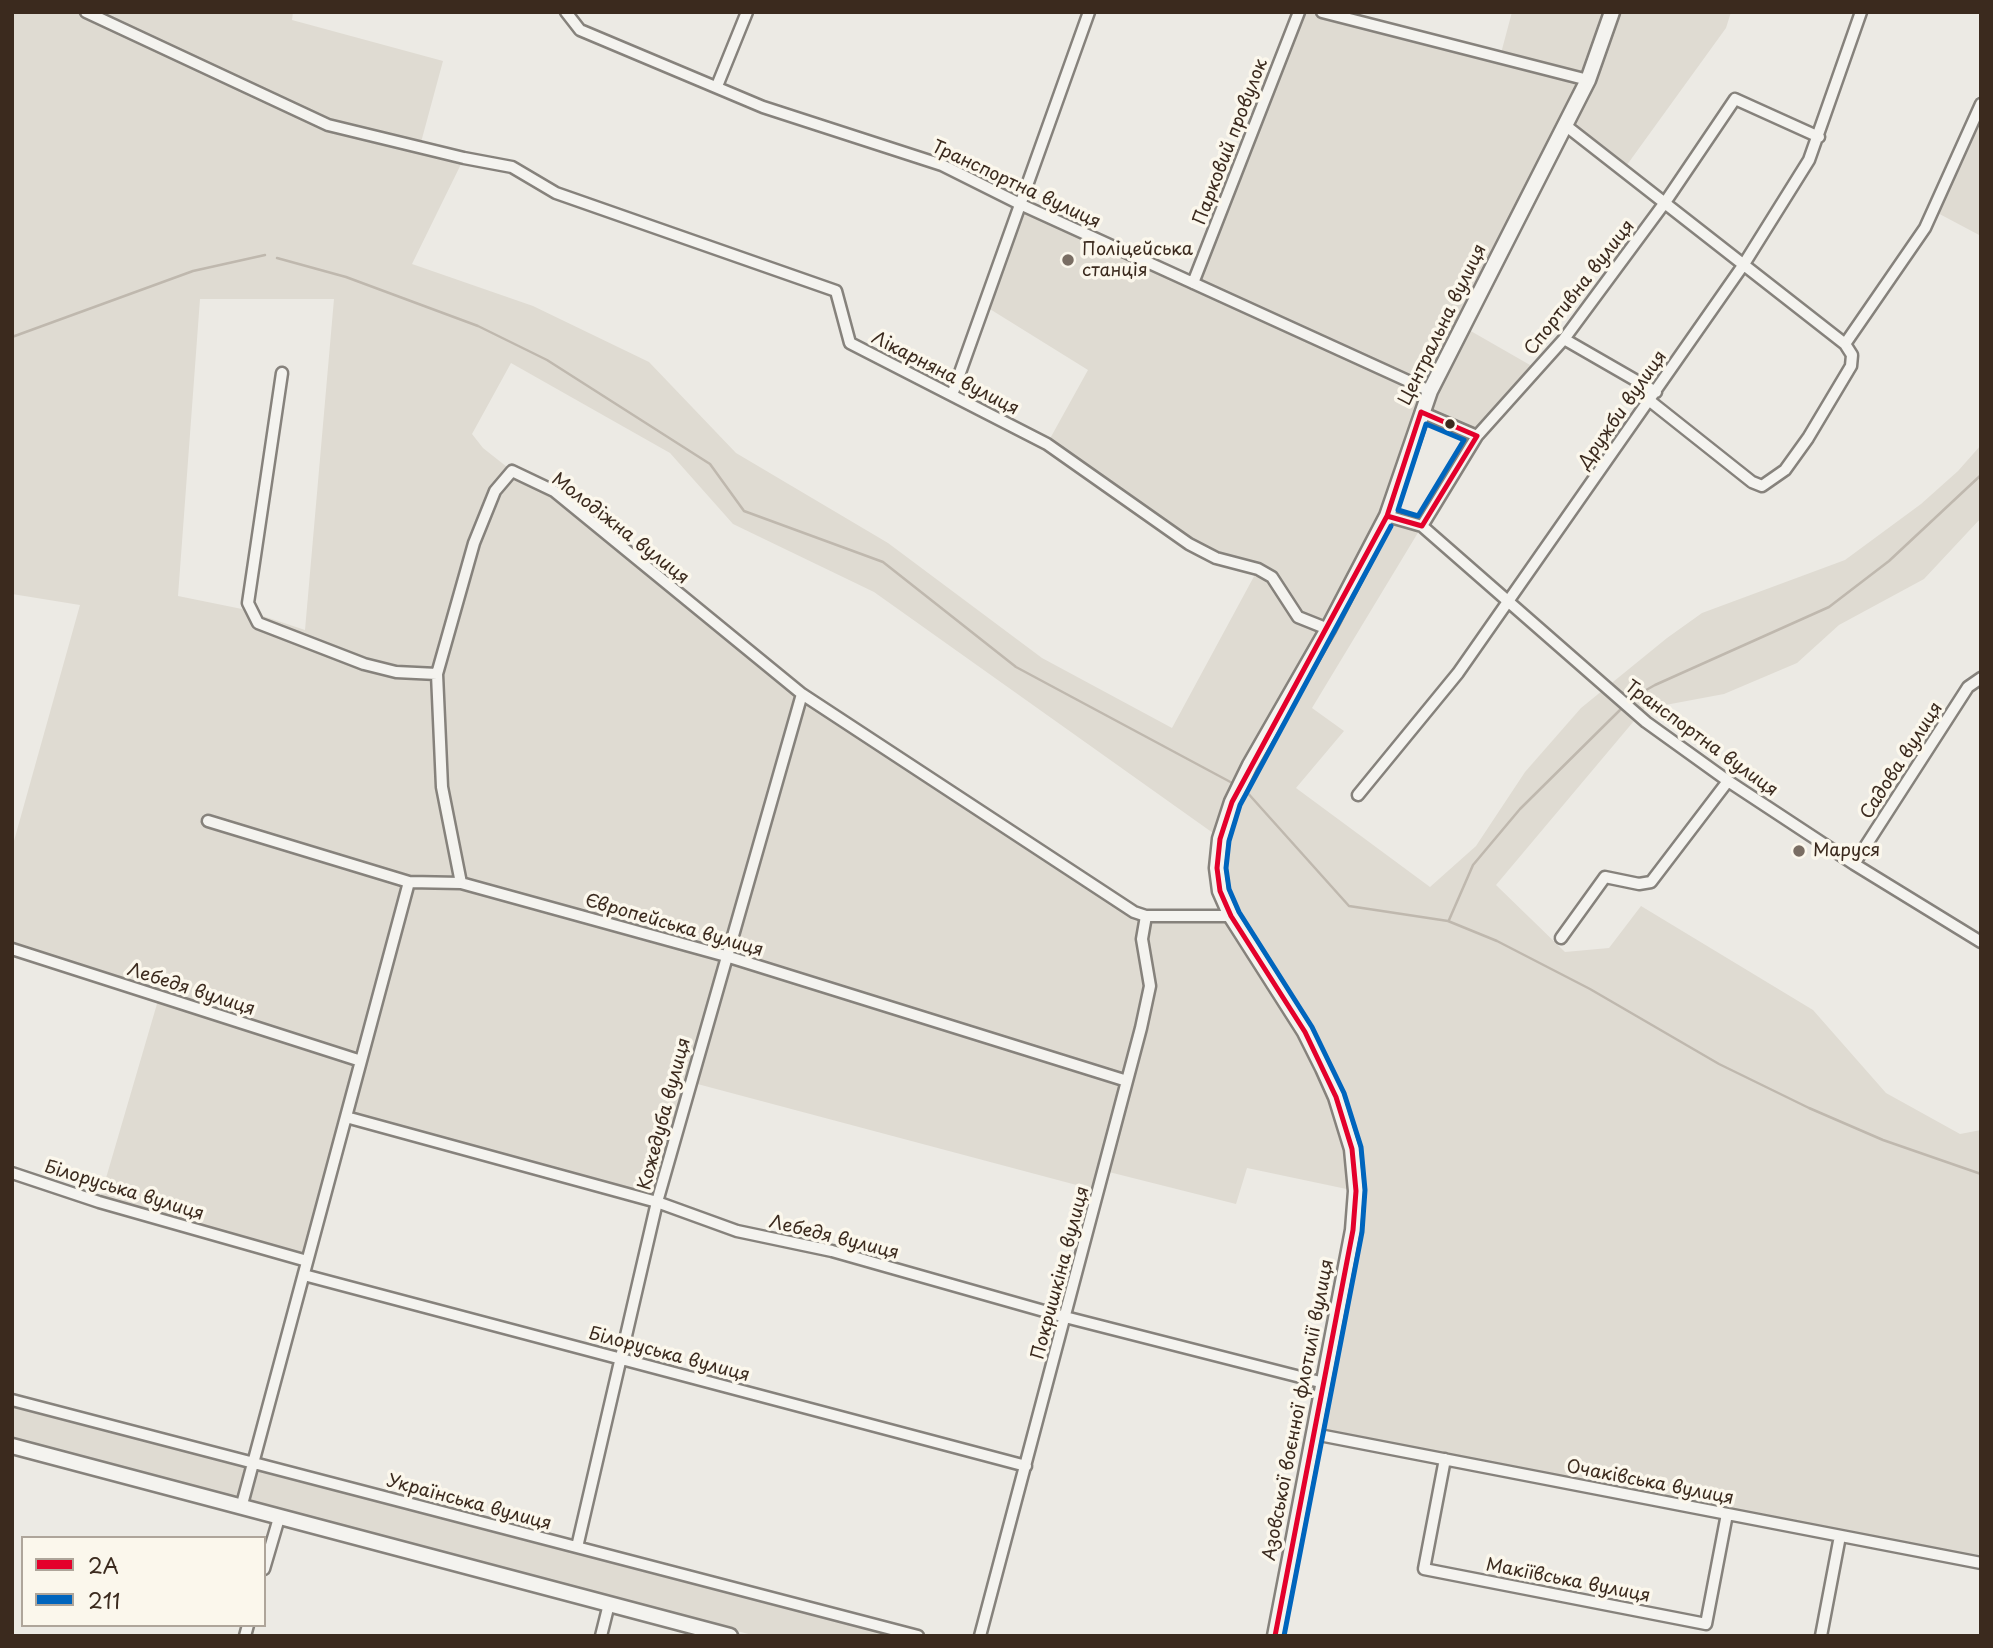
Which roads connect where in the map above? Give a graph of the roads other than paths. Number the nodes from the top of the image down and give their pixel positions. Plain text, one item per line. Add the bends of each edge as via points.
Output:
1 (86, 12) edge
2 (566, 12) edge
3 (747, 12) edge
4 (1089, 12) edge
5 (1299, 12) edge
6 (1322, 12) edge
7 (1612, 12) edge
8 (1861, 12) edge
9 (1588, 80) junction
10 (716, 86) junction
11 (1981, 104) edge
12 (1565, 125) junction
13 (1819, 137) junction
14 (1666, 201) junction
15 (1021, 205) junction
16 (1744, 264) junction
17 (1193, 283) junction
18 (1564, 339) junction
19 (1845, 344) junction
20 (282, 373) dead end
21 (1430, 391) junction
22 (1656, 392) junction
23 (952, 395) junction
24 (1650, 401) junction
25 (1421, 412) junction
26 (1477, 436) junction
27 (1387, 516) junction
28 (1422, 526) junction
29 (1506, 601) junction
30 (1328, 629) junction
31 (437, 674) junction
32 (1981, 678) edge
33 (802, 694) junction
34 (1728, 781) junction
35 (1358, 795) dead end
36 (208, 821) dead end
37 (1854, 864) junction
38 (409, 882) junction
39 (461, 883) junction
40 (1146, 916) junction
41 (1231, 916) junction
42 (1561, 938) dead end
43 (1979, 938) edge
44 (12, 949) edge
45 (726, 956) junction
46 (361, 1061) junction
47 (1127, 1082) junction
48 (346, 1117) junction
49 (12, 1173) edge
50 (657, 1202) junction
51 (307, 1261) junction
52 (304, 1275) junction
53 (1065, 1317) junction
54 (621, 1359) junction
55 (1321, 1382) junction
56 (12, 1400) edge
57 (1314, 1434) junction
58 (12, 1446) edge
59 (1445, 1459) junction
60 (253, 1463) junction
61 (1026, 1466) junction
62 (241, 1508) junction
63 (1727, 1514) junction
64 (279, 1518) junction
65 (1840, 1536) junction
66 (577, 1547) junction
67 (266, 1562) edge
68 (1981, 1563) edge
69 (609, 1604) junction
70 (601, 1636) edge
71 (730, 1636) edge
72 (918, 1636) edge
73 (980, 1636) edge
74 (1275, 1636) edge
75 (1821, 1636) edge

1 - 23 street, Лікарняна вулиця via 328,125 512,167 556,193 836,290 850,343
2 - 10 street, Транспортна вулиця via 580,30
3 - 10 street
4 - 15 street
5 - 17 street, Парковий провулок
6 - 9 street
7 - 9 street, Центральна вулиця
8 - 13 street, Дружби вулиця
9 - 12 street, Центральна вулиця
10 - 15 street, Транспортна вулиця via 763,107 942,165
11 - 19 street via 1925,228
12 - 14 street
12 - 21 street, Центральна вулиця
13 - 14 street, Спортивна вулиця via 1735,99
13 - 16 street, Дружби вулиця
14 - 16 street
14 - 18 street, Спортивна вулиця
15 - 17 street, Транспортна вулиця
15 - 23 street
16 - 19 street
16 - 22 street, Дружби вулиця
17 - 21 street, Транспортна вулиця
18 - 22 street
18 - 26 street, Спортивна вулиця
19 - 24 street via 1852,355 1851,366 1785,470 1762,486
20 - 31 street via 248,603 258,623 364,664 396,672
21 - 25 street, Центральна вулиця
22 - 24 street, Дружби вулиця
23 - 30 street, Лікарняна вулиця via 1047,444 1189,544 1272,577 1298,617
24 - 29 street, Дружби вулиця
25 - 26 street
25 - 27 street, Центральна вулиця
26 - 28 street, Спортивна вулиця
27 - 28 street, Транспортна вулиця
27 - 30 street, Центральна вулиця
28 - 29 street, Транспортна вулиця
29 - 34 street, Транспортна вулиця via 1646,722
29 - 35 street, Дружби вулиця via 1458,673
30 - 41 street, Центральна вулиця via 1232,802 1220,839 1217,868 1220,891
31 - 33 street, Молодіжна вулиця via 474,543 495,491 512,471 554,491
31 - 39 street via 442,787
32 - 37 street, Садова вулиця via 1968,687
33 - 40 street, Молодіжна вулиця
33 - 45 street, Кожедуба вулиця
34 - 37 street, Транспортна вулиця
34 - 42 street via 1651,882 1605,877
36 - 38 street, Європейська вулиця
37 - 43 street, Транспортна вулиця
38 - 39 street, Європейська вулиця
38 - 46 street
39 - 45 street, Європейська вулиця
40 - 41 street, Молодіжна вулиця
40 - 47 street, Покришкіна вулиця via 1142,939 1150,986
41 - 55 street, Азовської воєнної флотилії вулиця via 1323,1068 1352,1149 1353,1230
44 - 46 street, Лебедя вулиця
45 - 47 street, Європейська вулиця
45 - 50 street, Кожедуба вулиця
46 - 48 street
47 - 53 street, Покришкіна вулиця
48 - 50 street, Лебедя вулиця
48 - 51 street
49 - 51 street, Білоруська вулиця
50 - 53 street, Лебедя вулиця via 737,1231 832,1251
50 - 54 street, Кожедуба вулиця
51 - 52 street
52 - 54 street, Білоруська вулиця
52 - 60 street
53 - 55 street, Лебедя вулиця
53 - 61 street, Покришкіна вулиця
54 - 61 street, Білоруська вулиця
54 - 66 street, Кожедуба вулиця
55 - 57 street, Азовської воєнної флотилії вулиця
56 - 60 street, Українська вулиця
57 - 59 street, Очаківська вулиця
57 - 74 street, Азовської воєнної флотилії вулиця
58 - 62 street
59 - 63 street, Очаківська вулиця
59 - 63 street, Макіївська вулиця via 1424,1569 1626,1609 1706,1624
60 - 62 street
60 - 66 street, Українська вулиця
61 - 73 street, Покришкіна вулиця
62 - 64 street
63 - 65 street, Очаківська вулиця
64 - 67 street
64 - 69 street
65 - 68 street, Очаківська вулиця
65 - 75 street
66 - 72 street, Українська вулиця
69 - 70 street
69 - 71 street

